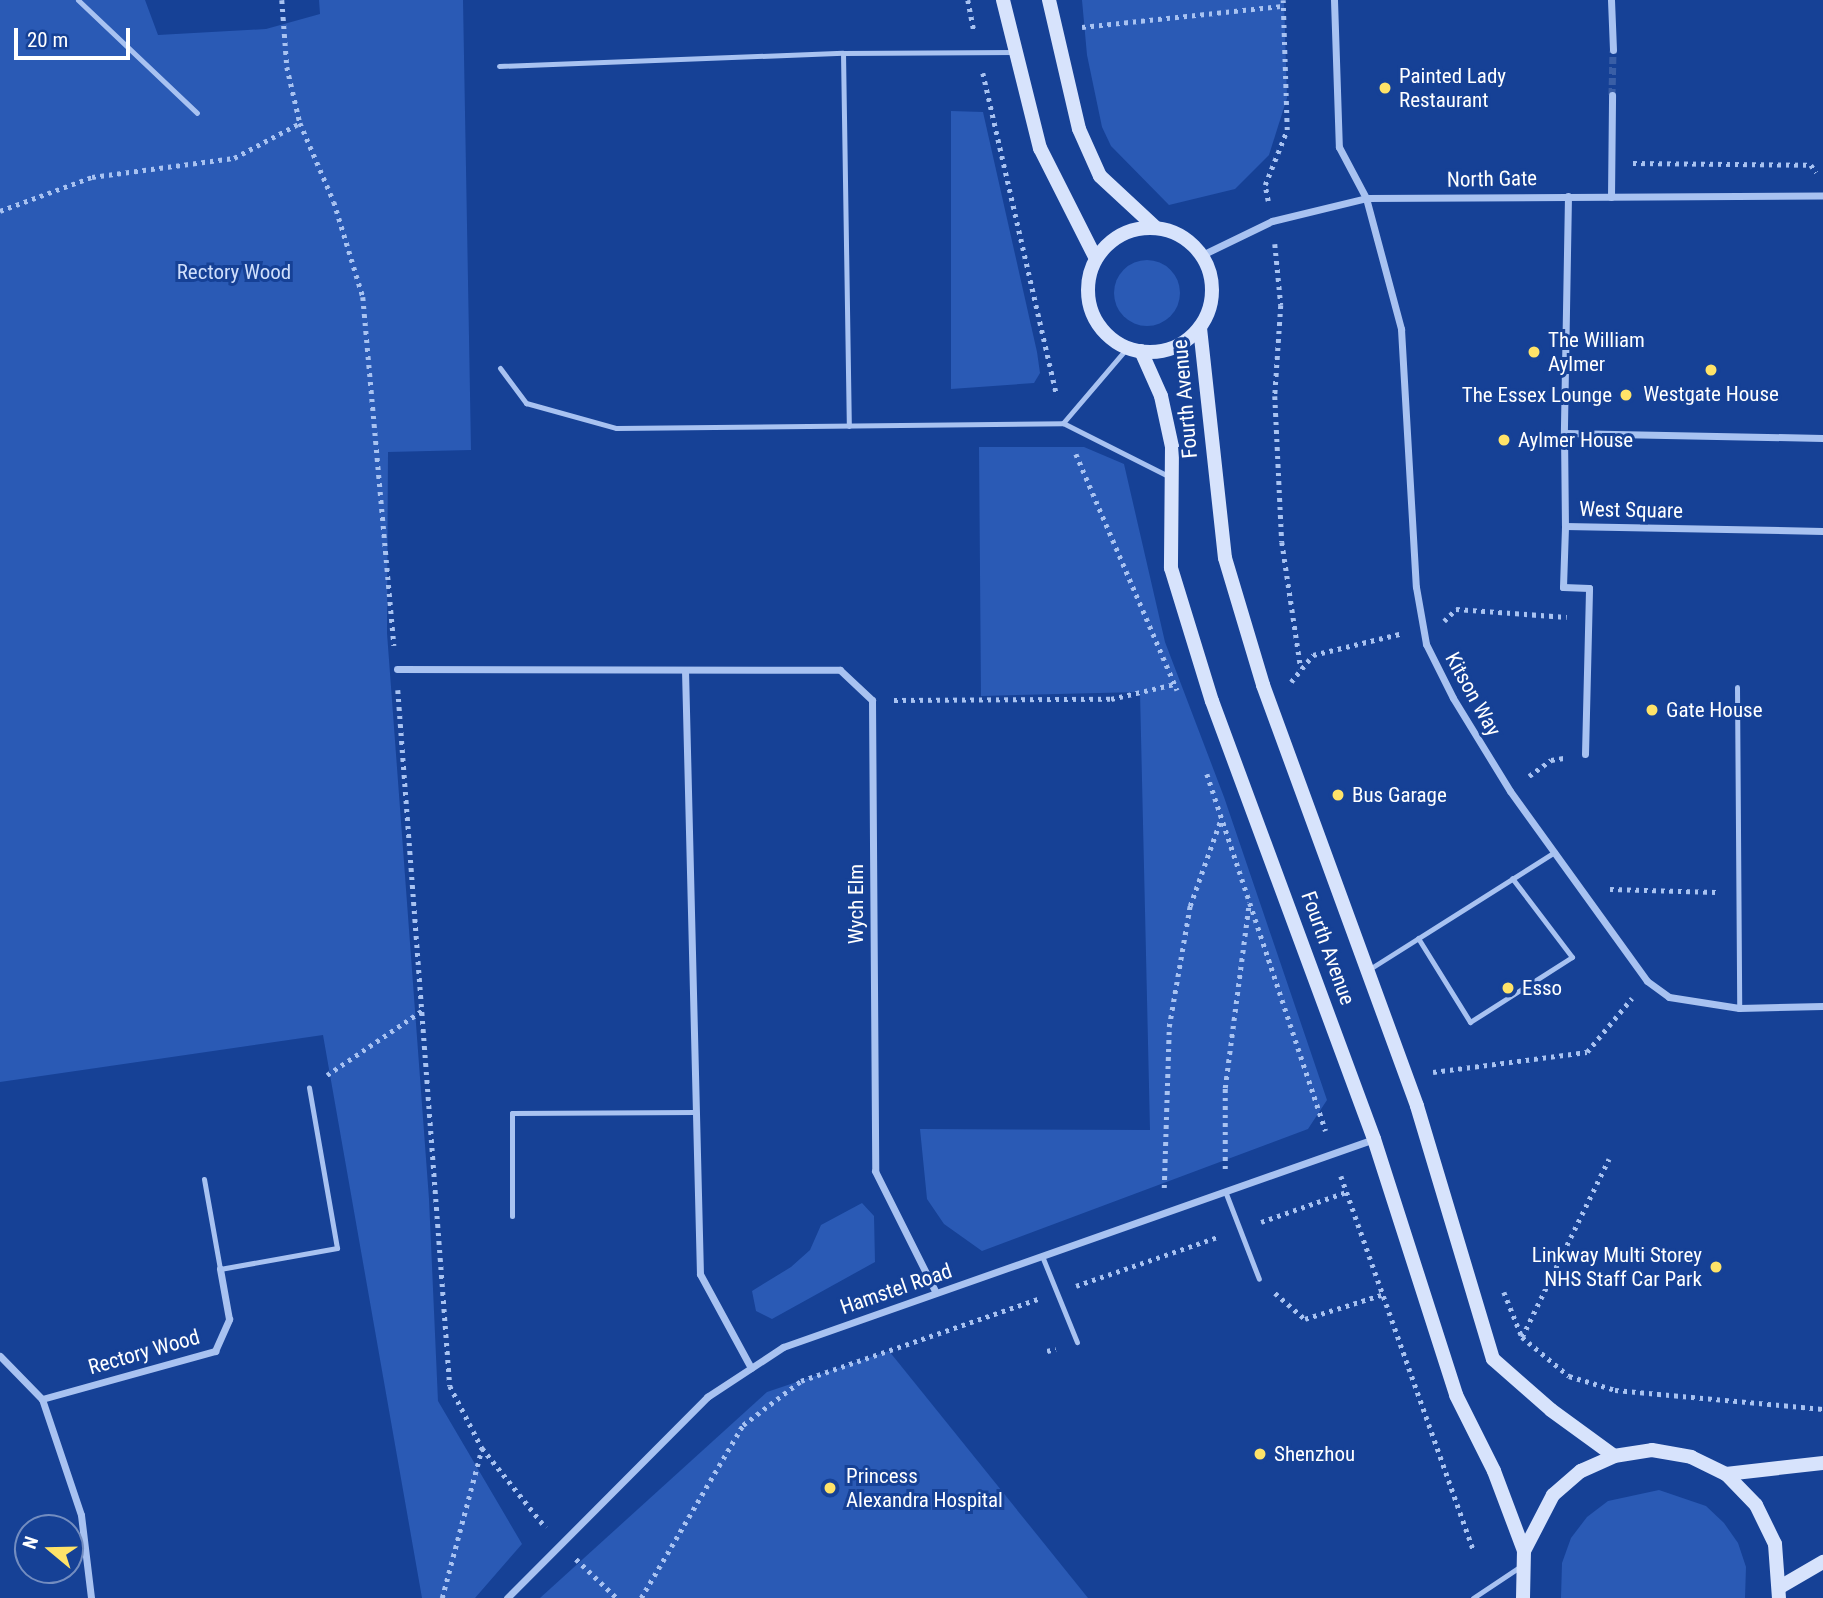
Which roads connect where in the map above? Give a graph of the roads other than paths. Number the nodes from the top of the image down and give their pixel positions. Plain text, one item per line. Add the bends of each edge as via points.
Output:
1 (78, 0) edge
2 (1003, 0) edge
3 (1049, 0) edge
4 (1334, 0) edge
5 (1611, 0) edge
6 (1613, 50) tunnel mouth
7 (1015, 52) junction
8 (843, 53) junction
9 (499, 66) dead end
10 (1612, 95) tunnel mouth
11 (197, 113) dead end
12 (1568, 196) junction
13 (1823, 196) edge
14 (1611, 197) junction
15 (1367, 198) junction
16 (1156, 228) junction
17 (1202, 255) junction
18 (1096, 259) junction
19 (1200, 328) junction
20 (1134, 349) junction
21 (500, 368) dead end
22 (1063, 423) junction
23 (849, 426) junction
24 (1564, 433) junction
25 (1823, 438) edge
26 (1172, 478) junction
27 (1565, 526) junction
28 (1823, 531) edge
29 (397, 669) road end
30 (685, 670) junction
31 (1737, 687) dead end
32 (1585, 754) road end
33 (1555, 852) junction
34 (1512, 878) junction
35 (1418, 938) junction
36 (1367, 971) junction
37 (1823, 1006) edge
38 (1739, 1008) junction
39 (309, 1087) road end
40 (696, 1112) junction
41 (1374, 1139) junction
42 (204, 1180) dead end
43 (1225, 1191) junction
44 (512, 1216) dead end
45 (1042, 1256) junction
46 (220, 1269) junction
47 (1259, 1279) road end
48 (936, 1293) junction
49 (1077, 1342) dead end
50 (0, 1356) edge
51 (751, 1368) junction
52 (42, 1399) junction
53 (1615, 1456) junction
54 (1823, 1463) edge
55 (1726, 1474) junction
56 (1524, 1551) junction
57 (1823, 1562) edge
58 (1521, 1566) junction
59 (1779, 1593) edge
60 (91, 1598) edge
61 (507, 1598) edge
62 (1473, 1598) edge
63 (1523, 1598) edge

1 - 11 lane
2 - 7 street
3 - 16 street via 1079,129 1100,176
4 - 15 street, Kitson Way via 1339,147
5 - 6 street
7 - 8 lane
7 - 18 street via 1040,148
8 - 9 lane
8 - 23 lane
10 - 14 street
12 - 14 street, North Gate
12 - 15 street, North Gate
12 - 24 street
13 - 14 street, North Gate
15 - 17 street, North Gate via 1272,221
15 - 33 street, Kitson Way via 1401,329 1416,587 1423,628 1453,698 1510,791
16 - 17 street via 1190,241
16 - 18 street via 1121,234
17 - 19 street via 1213,292
18 - 20 street via 1089,279 1092,310 1109,336
19 - 20 street via 1173,348
19 - 36 street, Fourth Avenue via 1225,558 1268,699
20 - 22 lane
20 - 26 street, Fourth Avenue via 1161,396 1172,447
21 - 23 lane via 526,403 616,428
22 - 23 lane
22 - 26 lane
24 - 25 street
24 - 27 street
26 - 41 street, Fourth Avenue via 1171,568 1235,759
27 - 28 street, West Square
27 - 32 street, West Square via 1563,587 1590,589
29 - 30 street
30 - 40 street
30 - 48 street, Wych Elm via 840,670 872,700 875,1171
31 - 38 lane
33 - 34 lane
33 - 38 street, Kitson Way via 1647,981 1669,997
34 - 35 lane
34 - 35 lane via 1572,957 1470,1022
35 - 36 lane
36 - 53 street, Fourth Avenue via 1417,1106 1493,1359 1551,1410
37 - 38 street, Kitson Way
39 - 46 lane via 337,1248
40 - 44 lane via 512,1114
40 - 51 street via 700,1274
41 - 43 street, Hamstel Road
41 - 56 street, Fourth Avenue via 1456,1395 1494,1471
42 - 46 lane
43 - 45 street, Hamstel Road
43 - 47 lane
45 - 48 street, Hamstel Road
45 - 49 lane
46 - 52 street, Rectory Wood via 229,1319 215,1350
48 - 51 street, Hamstel Road via 783,1347
50 - 52 street
51 - 61 street, Hamstel Road via 707,1397
52 - 60 street via 81,1515
53 - 55 street via 1652,1450 1691,1457
53 - 56 street via 1581,1471 1553,1495
54 - 55 street
55 - 59 street via 1756,1504 1775,1544
56 - 58 street
57 - 59 street
58 - 62 lane
58 - 63 street

